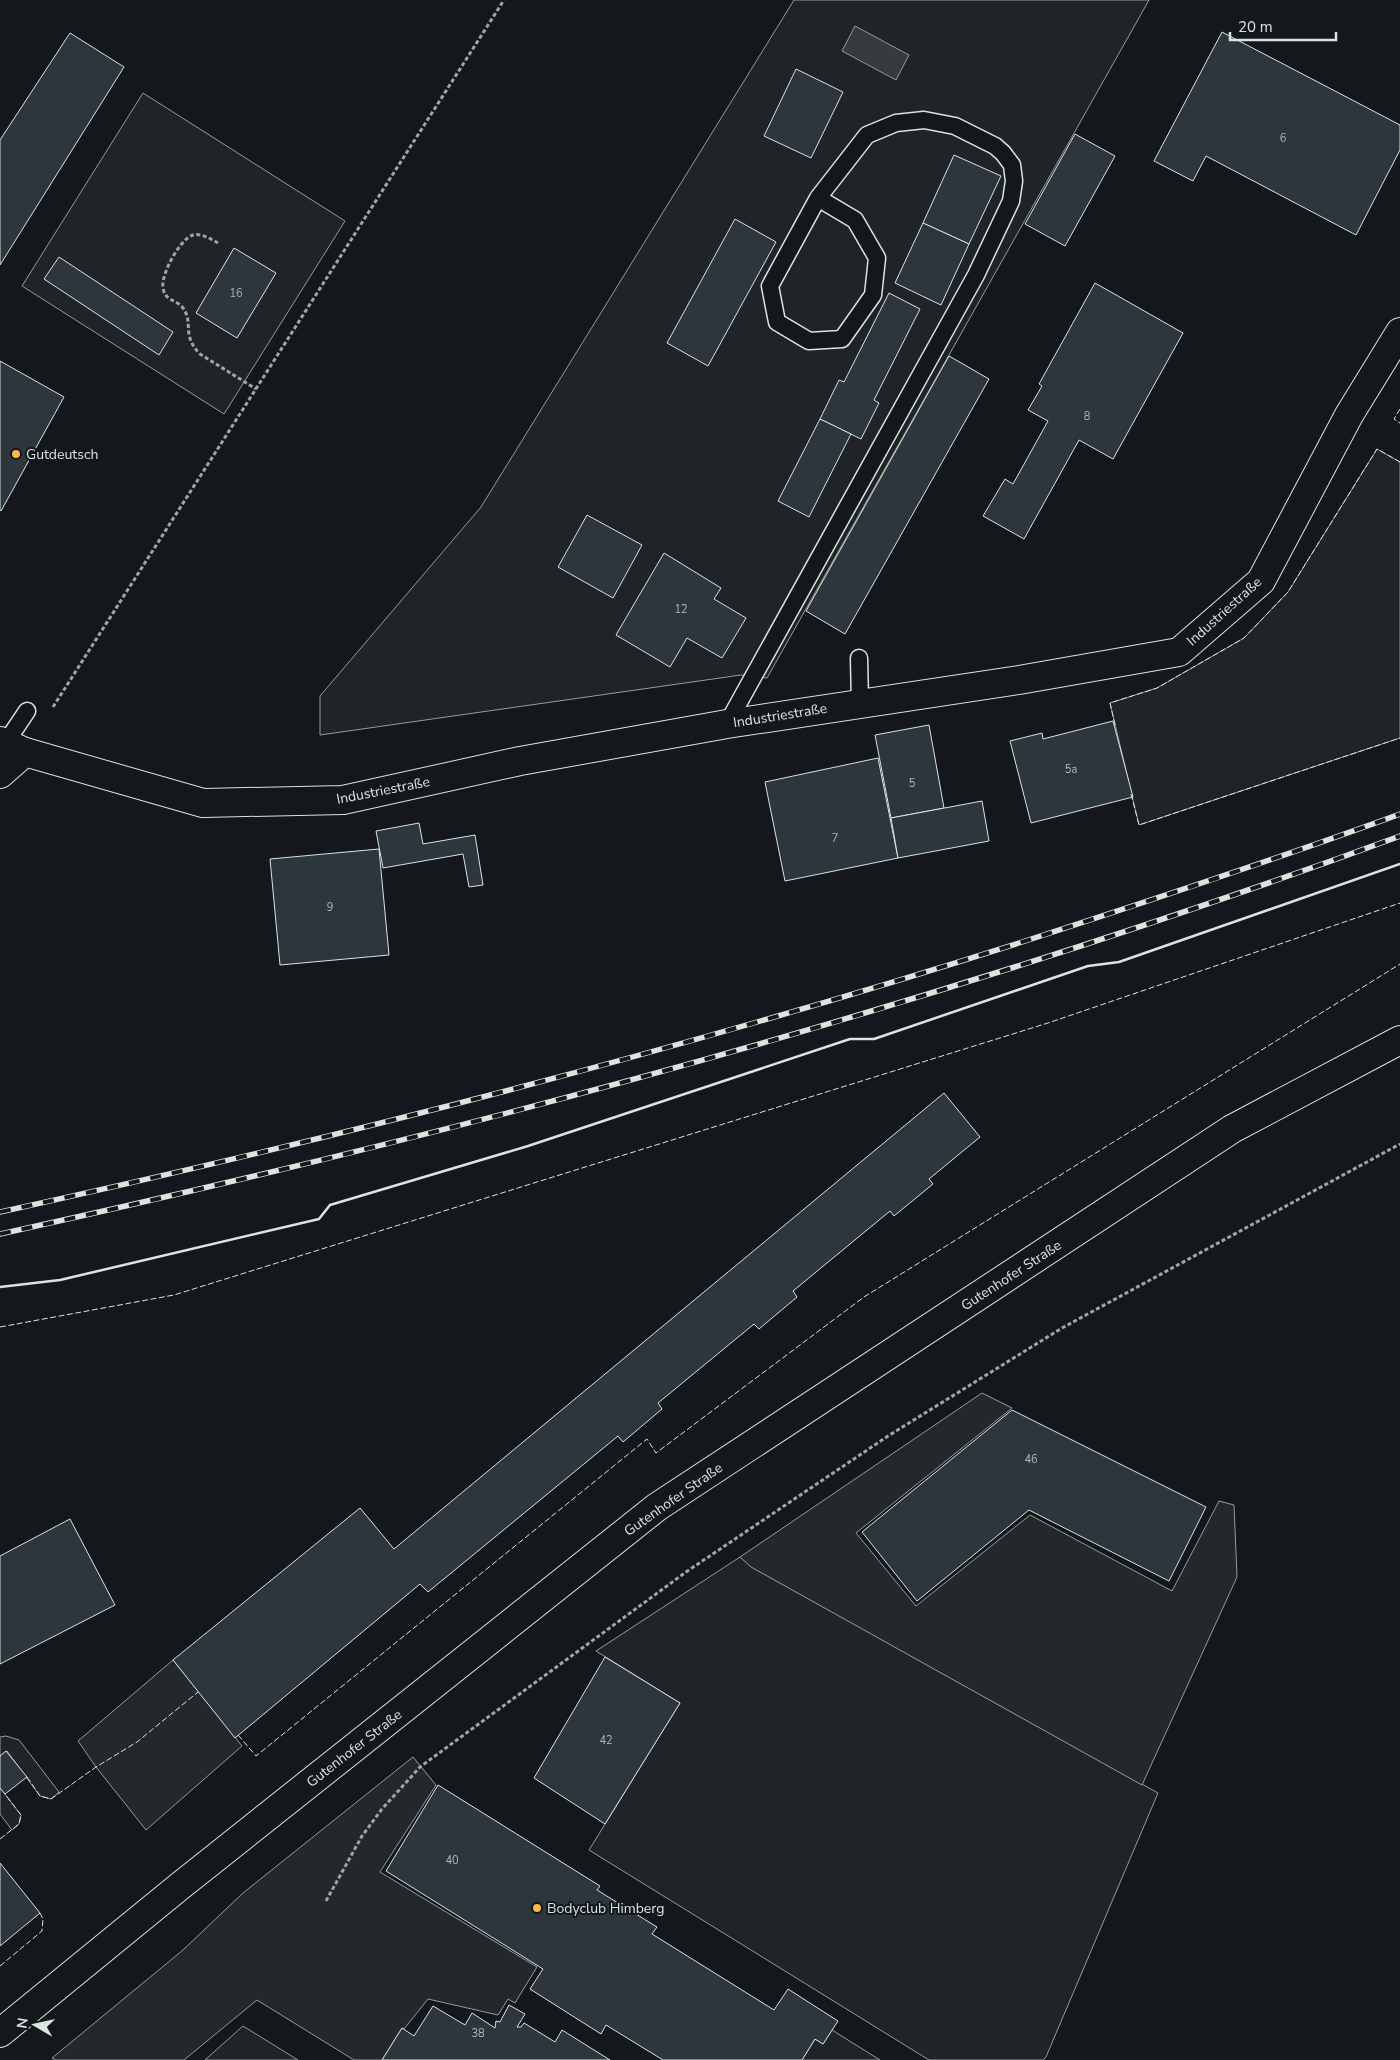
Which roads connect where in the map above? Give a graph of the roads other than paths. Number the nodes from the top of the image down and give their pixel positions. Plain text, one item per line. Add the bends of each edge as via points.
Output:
1 (818, 198) junction
2 (1400, 332) edge
3 (858, 658) dead end
4 (860, 703) junction
5 (27, 710) dead end
6 (727, 724) junction
7 (10, 746) edge
8 (0, 774) edge
9 (1400, 1040) edge
10 (0, 2034) edge

1 - 1 lane via 855,220 877,258 873,295 842,339 809,341 777,322 770,286
1 - 6 lane via 868,135 896,123 924,120 955,126 995,146 1012,165 1014,180 1011,201 976,275
2 - 4 street, Industriestraße via 1349,415 1261,581 1179,652
3 - 4 lane
4 - 6 street, Industriestraße
5 - 7 lane
6 - 7 street, Industriestraße via 520,761 343,800 203,803
7 - 8 street
9 - 10 street, Gutenhofer Straße via 1232,1130 657,1507 187,1880

